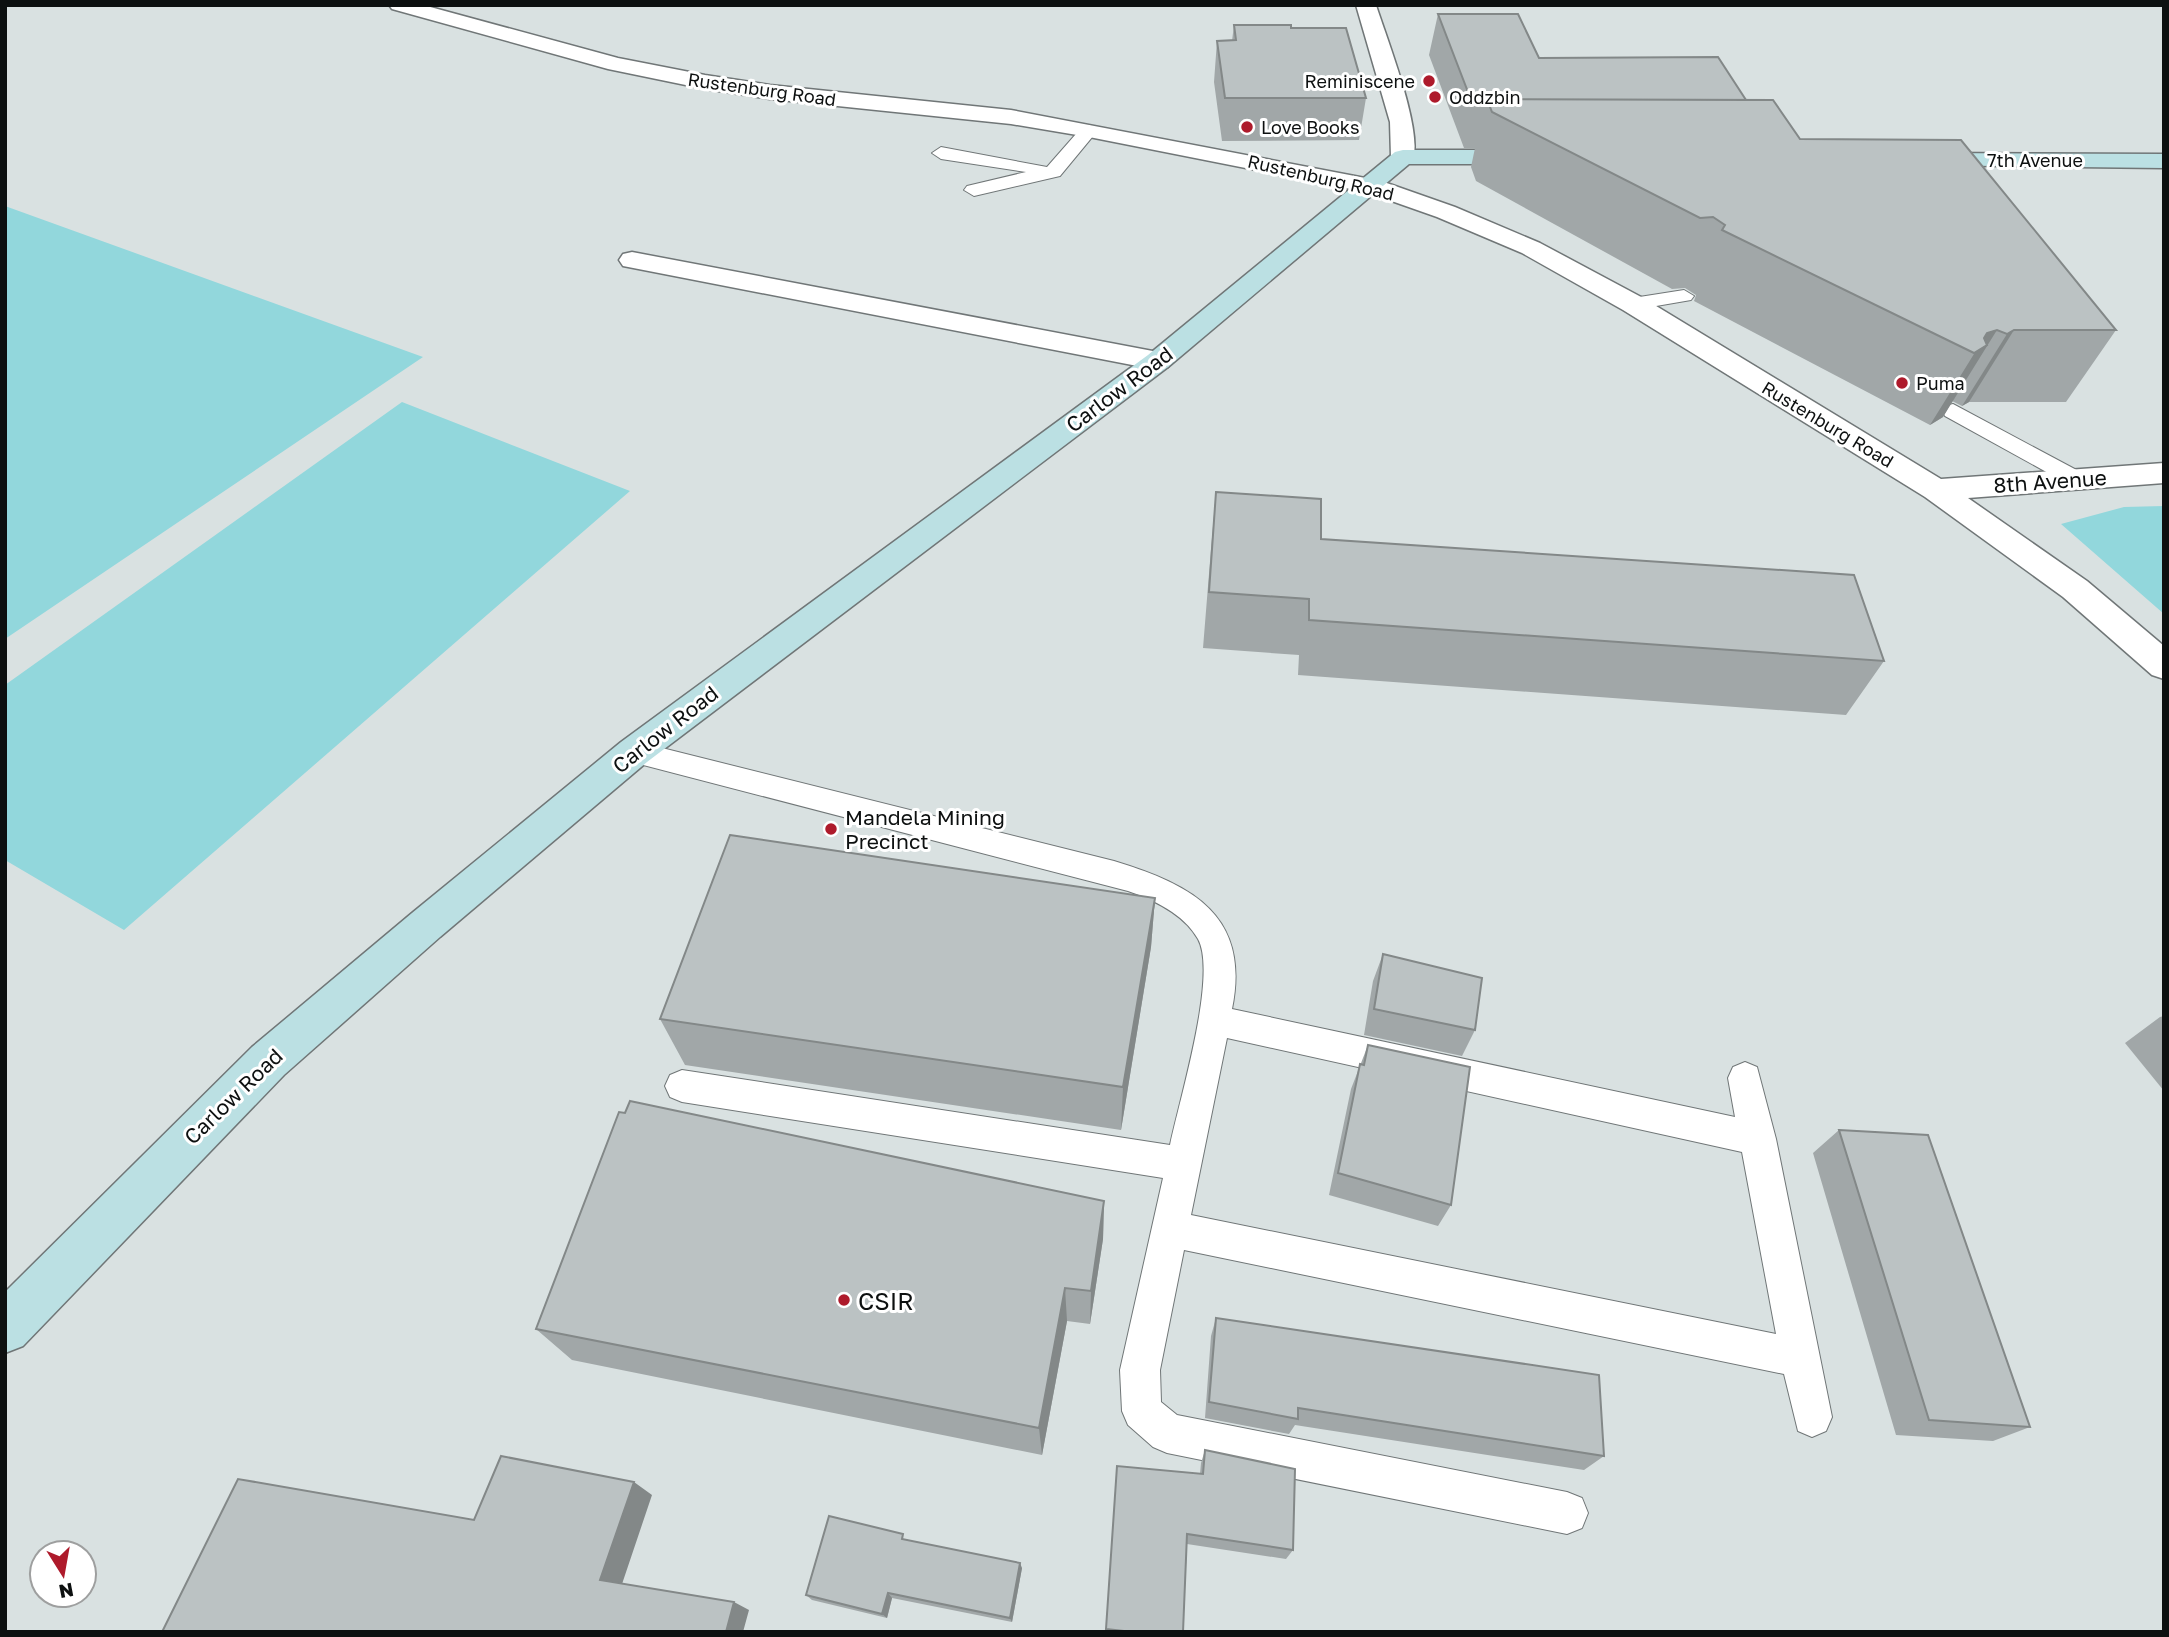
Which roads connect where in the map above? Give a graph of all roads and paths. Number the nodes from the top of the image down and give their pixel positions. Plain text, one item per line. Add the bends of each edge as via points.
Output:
1 (399, 5) edge
2 (1366, 5) edge
3 (1089, 130) junction
4 (941, 153) dead end
5 (1403, 157) junction
6 (1555, 158) edge
7 (1900, 160) edge
8 (2164, 161) edge
9 (1053, 172) junction
10 (1372, 186) junction
11 (974, 190) dead end
12 (632, 260) dead end
13 (1684, 296) dead end
14 (1633, 304) junction
15 (1158, 361) junction
16 (1953, 411) edge
17 (2164, 473) edge
18 (2076, 479) junction
19 (1936, 490) junction
20 (2164, 666) edge
21 (634, 752) junction
22 (1214, 1020) junction
23 (1745, 1078) dead end
24 (682, 1086) dead end
25 (1759, 1139) junction
26 (1184, 1164) junction
27 (1170, 1229) junction
28 (5, 1328) edge
29 (1800, 1358) junction
30 (1812, 1418) dead end
31 (1567, 1513) dead end

1 - 3 street, Rustenburg Road via 616,64 705,82
2 - 5 street via 1402,122
3 - 9 lane
3 - 10 street, Rustenburg Road
4 - 9 lane
5 - 6 street
5 - 10 street, Carlow Road
7 - 8 street, 7th Avenue
9 - 11 lane
10 - 14 street, Rustenburg Road via 1531,248
10 - 15 street, Carlow Road
12 - 15 street
13 - 14 lane
14 - 19 street, Rustenburg Road
15 - 21 street, Carlow Road
16 - 18 lane
17 - 18 street, 8th Avenue
18 - 19 street, 8th Avenue
19 - 20 street, Rustenburg Road via 2075,589
21 - 22 lane via 1153,886 1192,909 1215,941 1222,985
21 - 28 street, Carlow Road via 268,1061
22 - 25 lane
22 - 26 lane
23 - 25 lane
24 - 26 lane
25 - 29 lane
26 - 27 lane
27 - 29 lane
27 - 31 lane via 1140,1370 1142,1411 1167,1433
29 - 30 lane

